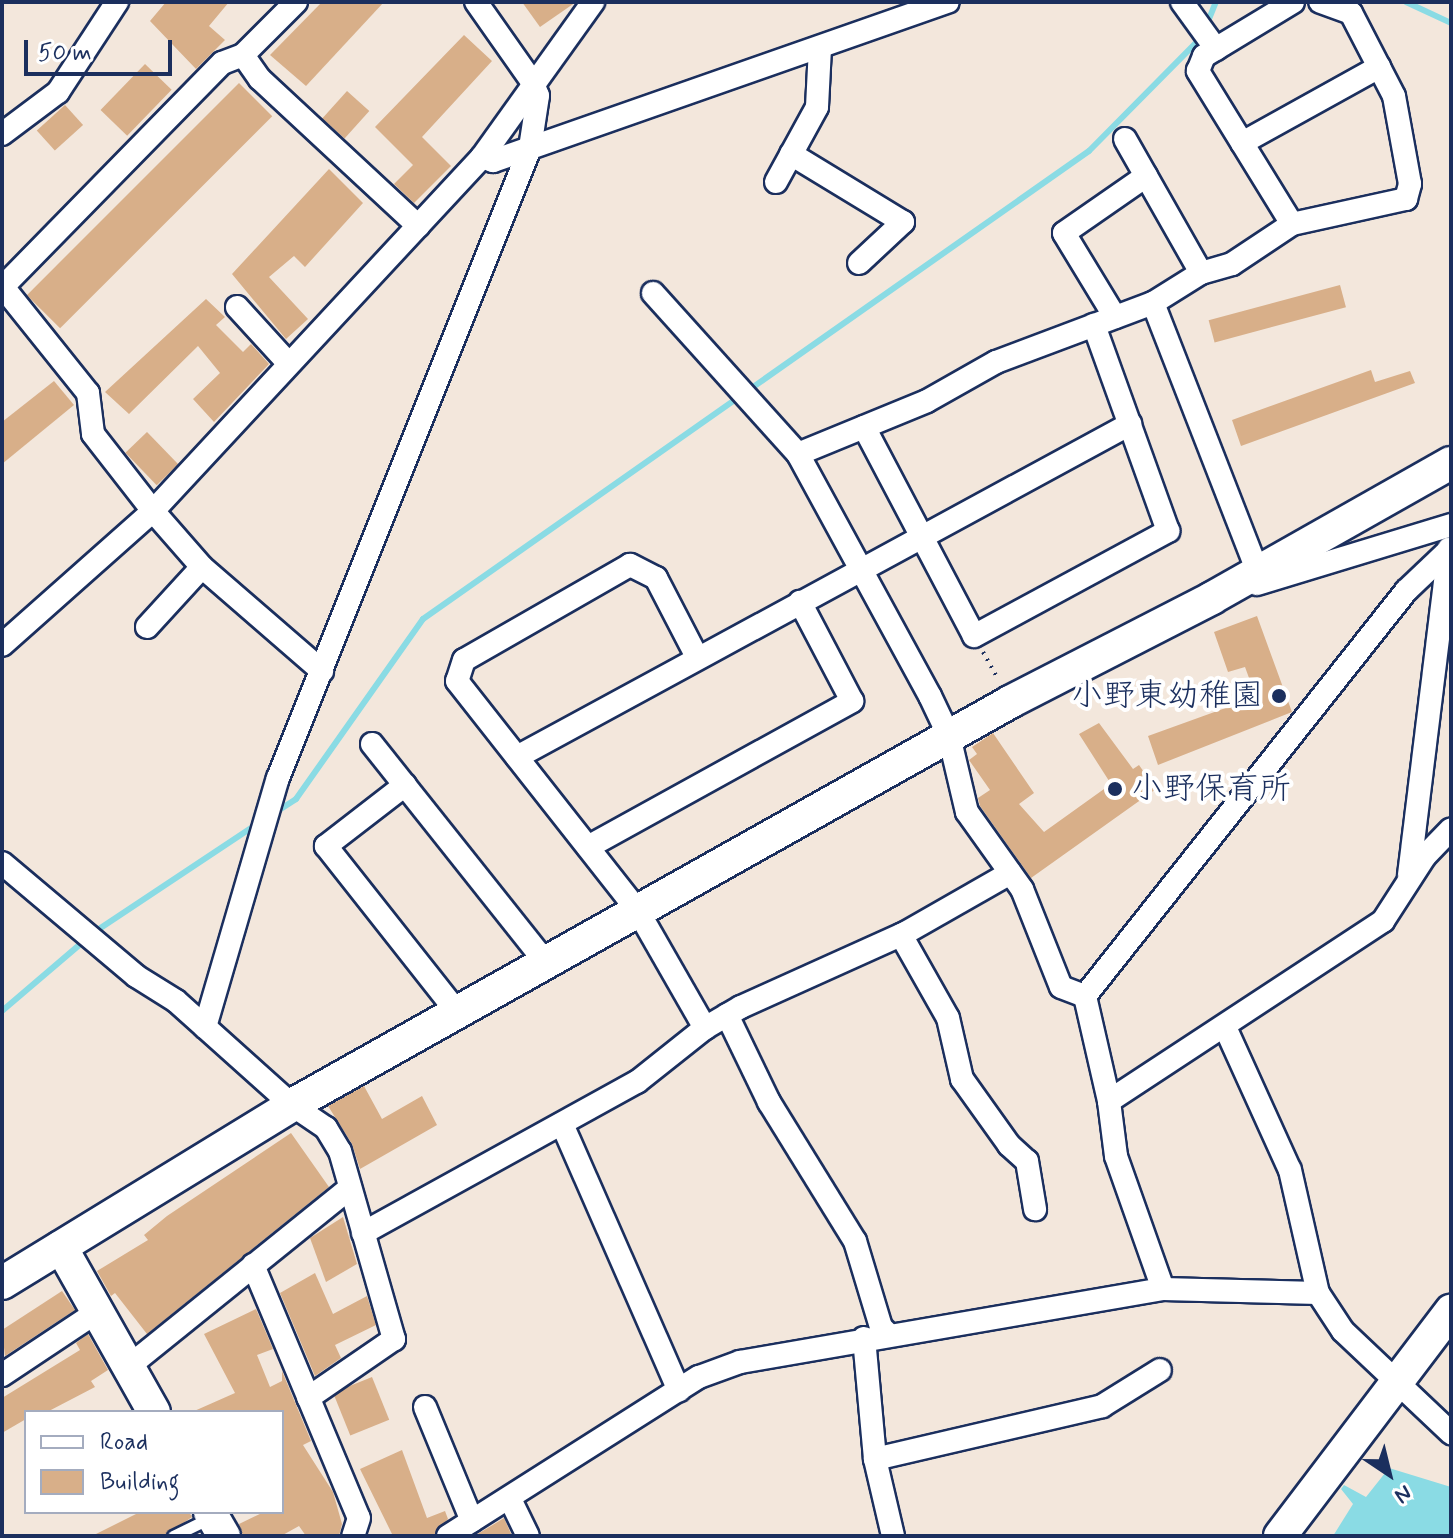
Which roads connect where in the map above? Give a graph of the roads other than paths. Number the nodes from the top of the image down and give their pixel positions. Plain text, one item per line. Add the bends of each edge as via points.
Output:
1 (117, 2) edge
2 (296, 2) edge
3 (476, 2) edge
4 (593, 2) edge
5 (948, 2) edge
6 (1293, 2) edge
7 (1320, 2) edge
8 (1188, 10) edge
9 (893, 11) edge
10 (820, 47) junction
11 (1216, 49) junction
12 (243, 55) junction
13 (1379, 67) junction
14 (533, 83) junction
15 (2, 134) edge
16 (1125, 139) dead end
17 (1242, 143) junction
18 (530, 148) junction
19 (791, 154) junction
20 (482, 157) junction
21 (1146, 176) junction
22 (776, 182) dead end
23 (1292, 224) junction
24 (418, 226) junction
25 (859, 263) dead end
26 (1201, 273) junction
27 (653, 293) dead end
28 (1153, 303) junction
29 (237, 307) dead end
30 (1104, 321) junction
31 (289, 364) junction
32 (1130, 424) junction
33 (864, 427) junction
34 (798, 454) junction
35 (1451, 463) edge
36 (153, 511) junction
37 (1451, 525) edge
38 (921, 536) junction
39 (1450, 544) edge
40 (202, 567) junction
41 (861, 569) junction
42 (1258, 572) junction
43 (1212, 598) junction
44 (800, 602) junction
45 (147, 627) dead end
46 (2, 645) edge
47 (697, 657) junction
48 (322, 671) junction
49 (949, 736) junction
50 (372, 744) dead end
51 (517, 757) junction
52 (405, 785) junction
53 (1451, 829) edge
54 (588, 847) junction
55 (2, 863) edge
56 (1010, 873) junction
57 (1408, 883) junction
58 (638, 911) junction
59 (901, 935) junction
60 (546, 963) junction
61 (1085, 996) junction
62 (457, 1012) junction
63 (727, 1015) junction
64 (205, 1027) junction
65 (1225, 1027) junction
66 (705, 1028) junction
67 (1109, 1101) junction
68 (292, 1105) junction
69 (562, 1124) junction
70 (350, 1188) junction
71 (1035, 1209) dead end
72 (363, 1233) junction
73 (61, 1247) junction
74 (253, 1265) junction
75 (2, 1283) edge
76 (1163, 1289) junction
77 (1318, 1293) junction
78 (1451, 1311) edge
79 (97, 1312) junction
80 (888, 1334) junction
81 (864, 1338) junction
82 (128, 1367) junction
83 (1160, 1370) dead end
84 (2, 1375) edge
85 (1397, 1384) junction
86 (679, 1390) junction
87 (308, 1398) junction
88 (425, 1407) dead end
89 (153, 1410) edge
90 (1451, 1433) edge
91 (875, 1459) junction
92 (510, 1499) junction
93 (215, 1521) edge
94 (472, 1521) junction
95 (173, 1536) edge
96 (353, 1536) edge
97 (448, 1536) edge
98 (528, 1536) edge
99 (893, 1536) edge
100 (1280, 1536) edge

1 - 15 street via 58,92
2 - 12 street
3 - 14 street
4 - 14 street
5 - 9 street
6 - 11 street
7 - 13 street via 1351,13
8 - 11 street
9 - 10 street
10 - 18 street
10 - 19 street via 817,107
11 - 17 street via 1204,56 1198,71
12 - 24 street via 260,79
12 - 36 street via 222,63 3,287 88,393 93,434
13 - 17 street
13 - 23 street via 1394,96 1410,184 1406,199
14 - 18 street via 538,96
14 - 20 street
16 - 21 street
17 - 23 street
18 - 20 street via 493,161
18 - 48 street
19 - 22 street
19 - 25 street via 903,222
20 - 24 street
21 - 26 street
21 - 30 street via 1064,233
23 - 26 street via 1232,264
24 - 31 street
26 - 28 street
27 - 34 street
28 - 30 street
28 - 42 street
29 - 31 street
30 - 32 street
30 - 33 street via 996,362 927,401
31 - 36 street
32 - 38 street
32 - 38 street via 1168,531 974,636
33 - 34 street
33 - 38 street
34 - 41 street
35 - 42 street
36 - 40 street
36 - 46 street
37 - 43 street
38 - 41 street
39 - 57 street
39 - 61 street via 1406,591
40 - 45 street
40 - 48 street
41 - 44 street
41 - 49 street
42 - 43 street
43 - 49 street
44 - 47 street
44 - 54 street via 852,701
47 - 51 street
47 - 51 street via 656,578 630,565 464,660 457,681
48 - 64 street via 278,778
49 - 56 street via 967,812
49 - 58 street
50 - 52 street
51 - 54 street
52 - 60 street
52 - 62 street via 326,846
53 - 57 street
54 - 58 street
55 - 64 street
56 - 59 street
56 - 61 street via 1022,889 1061,987
57 - 65 street via 1383,921
58 - 60 street
58 - 66 street
59 - 63 street
59 - 71 street via 948,1018 962,1079 1009,1145 1027,1161
60 - 62 street
61 - 67 street
62 - 68 street
63 - 66 street
63 - 80 street via 769,1102 855,1241 881,1327
64 - 68 street
65 - 67 street
65 - 77 street via 1290,1170
66 - 69 street via 637,1082
67 - 76 street via 1116,1156
68 - 70 street via 326,1128
68 - 73 street
69 - 72 street
69 - 86 street
70 - 72 street
70 - 74 street
72 - 87 street via 394,1339
73 - 75 street
73 - 79 street
74 - 82 street
74 - 87 street
76 - 77 street
76 - 80 street
77 - 85 street via 1343,1331
78 - 85 street
79 - 82 street
79 - 84 street
80 - 81 street
81 - 86 street via 740,1362
81 - 91 street
82 - 89 street
83 - 91 street via 1102,1406
85 - 90 street
85 - 100 street
86 - 92 street
87 - 96 street via 359,1518
88 - 94 street
91 - 99 street
92 - 94 street
92 - 98 street
93 - 95 lane
94 - 97 street

